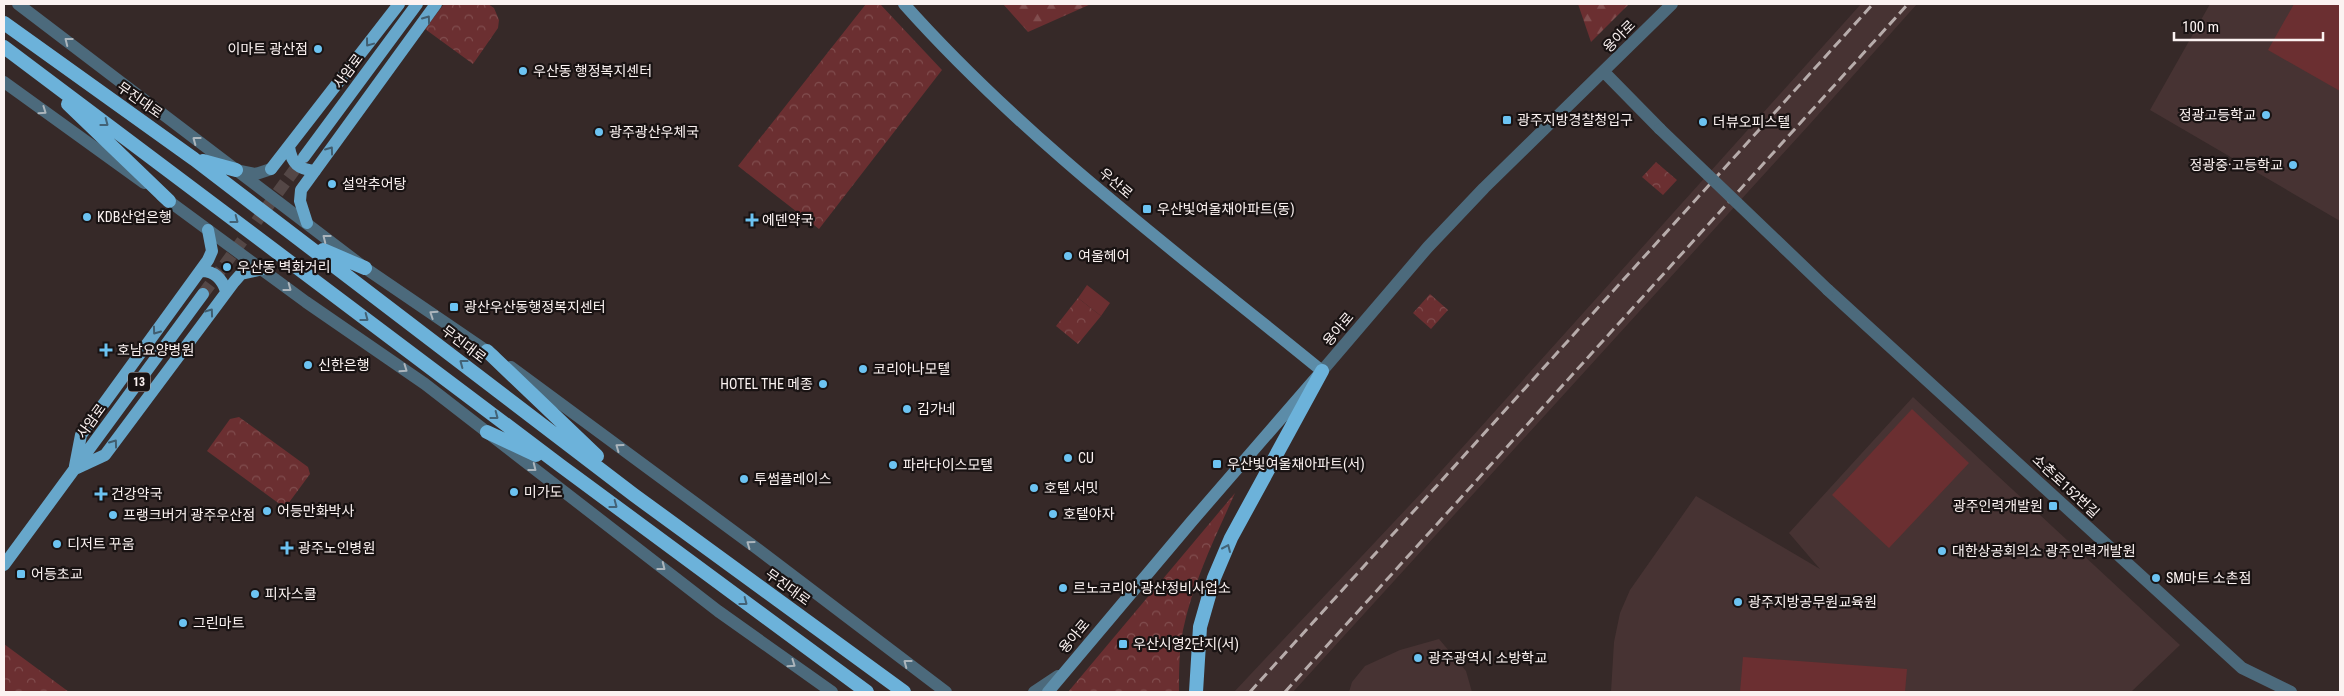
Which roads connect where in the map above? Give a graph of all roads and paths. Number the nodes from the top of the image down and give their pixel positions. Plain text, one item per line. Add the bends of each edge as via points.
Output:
1 (18, 4) edge
2 (398, 4) edge
3 (417, 4) edge
4 (436, 4) edge
5 (904, 4) edge
6 (1672, 4) edge
7 (4, 23) edge
8 (4, 47) edge
9 (25, 62) junction
10 (1604, 72) junction
11 (4, 82) edge
12 (289, 148) junction
13 (304, 156) tunnel mouth
14 (194, 159) junction
15 (236, 170) junction
16 (271, 170) joint
17 (314, 171) junction
18 (169, 201) junction
19 (307, 222) junction
20 (208, 230) junction
21 (304, 242) junction
22 (365, 268) junction
23 (263, 269) junction
24 (200, 271) junction
25 (226, 291) junction
26 (203, 294) tunnel mouth
27 (488, 351) junction
28 (1322, 371) junction
29 (487, 432) junction
30 (561, 466) junction
31 (75, 469) junction
32 (634, 495) junction
33 (4, 565) edge
34 (1065, 671) junction
35 (832, 692) edge
36 (867, 692) edge
37 (904, 692) edge
38 (946, 692) edge
39 (1034, 692) edge
40 (1048, 692) edge
41 (1196, 692) edge
42 (2291, 692) edge

15 -> 1 street, 무진대로
2 -> 12 main road
3 - 13 main road, 사암로
17 -> 4 main road
5 - 28 main road, 우산로 via 979,84 1040,138
6 - 10 street, 용아로
7 - 14 highway, 무진대로
8 - 9 highway
9 - 18 highway
9 -> 30 highway
10 - 28 street, 용아로 via 1428,247
10 - 42 street, 소촌로152번길, bridge via 1828,290 2242,668
11 -> 18 street
12 - 16 main road
12 - 17 main road via 297,167
14 - 15 highway
14 - 21 highway, 무진대로
15 - 16 street via 256,174
15 - 19 street, 무진대로
17 - 19 main road via 300,194
18 - 20 street
22 -> 19 street, 무진대로
20 - 23 street
20 - 24 main road via 212,251
21 - 22 highway
32 -> 21 highway, 무진대로
27 -> 22 street, 무진대로
23 - 25 main road via 241,274
23 -> 29 street
24 - 25 main road via 208,270 217,276
24 -> 31 main road via 80,434
31 -> 25 main road via 105,456
26 - 31 main road, 사암로 / 13
27 - 32 highway
38 -> 27 street, 무진대로
28 - 34 main road, 용아로
41 -> 28 highway via 1200,626 1209,593 1231,538
29 - 30 highway
29 -> 35 street via 718,611
30 -> 36 highway
31 - 33 main road, 사암로 / 13
32 - 37 highway, 무진대로
34 - 39 street
34 - 40 main road, 용아로

